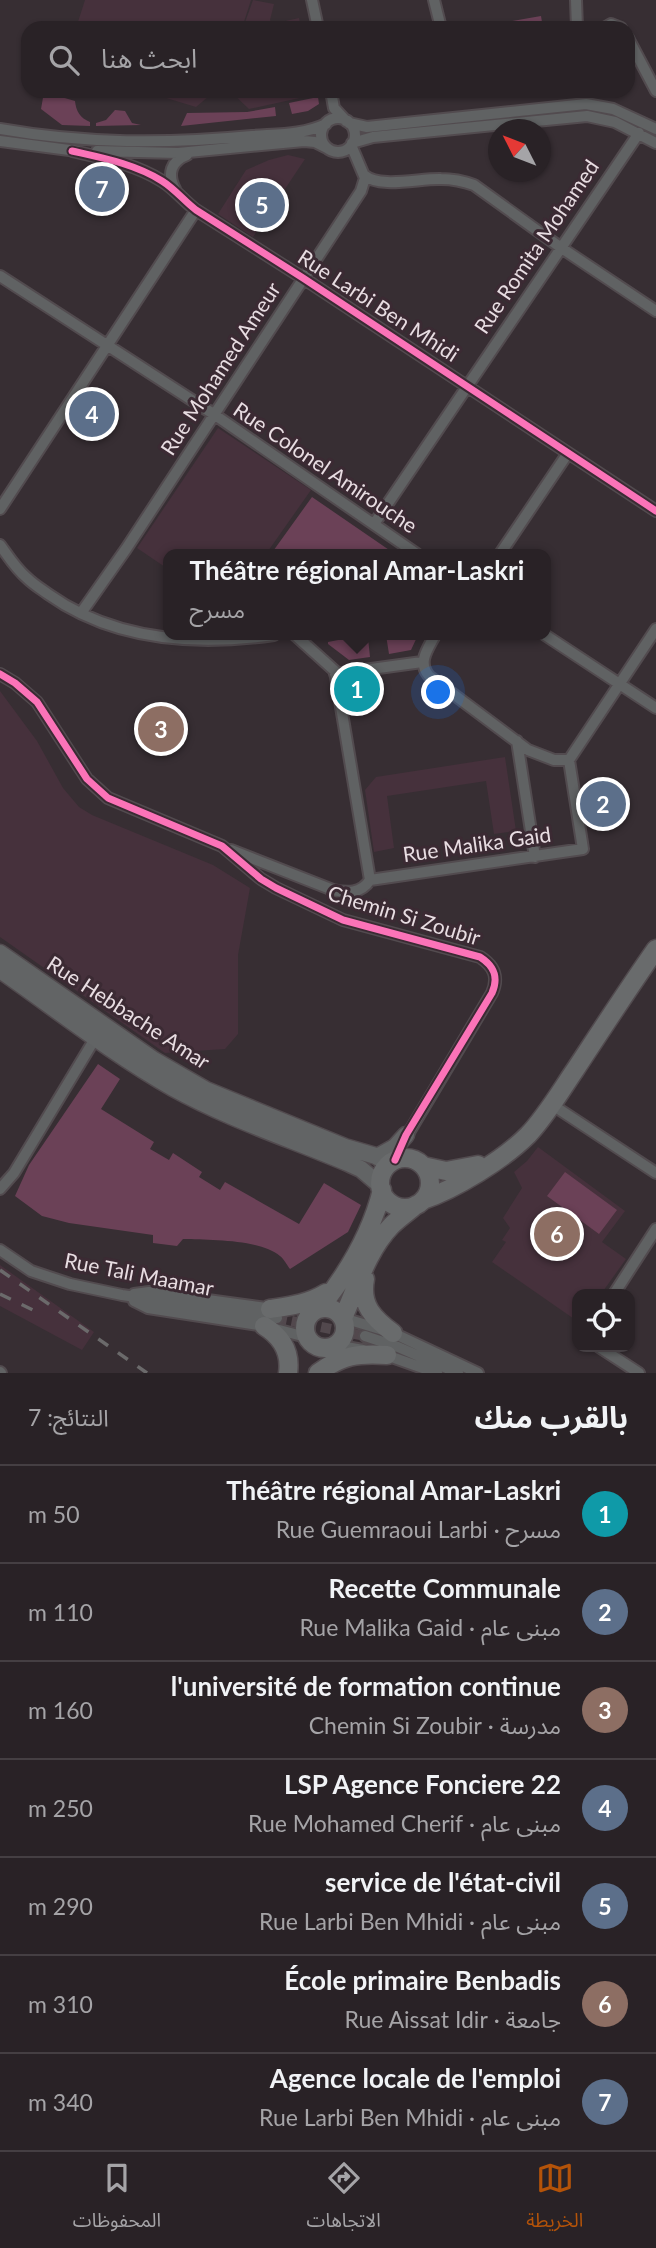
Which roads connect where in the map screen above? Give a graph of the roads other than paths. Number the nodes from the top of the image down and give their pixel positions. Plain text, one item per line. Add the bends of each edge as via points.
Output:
1 (312, 0) edge
2 (434, 0) edge
3 (576, 0) edge
4 (316, 21) edge
5 (439, 21) edge
6 (577, 21) edge
7 (635, 51) edge
8 (656, 91) edge
9 (332, 98) edge
10 (586, 98) edge
11 (334, 108) junction
12 (587, 110) junction
13 (347, 122) junction
14 (327, 123) junction
15 (641, 127) junction
16 (0, 129) edge
17 (656, 129) edge
18 (373, 137) junction
19 (0, 141) edge
20 (656, 143) edge
21 (351, 144) junction
22 (331, 150) junction
23 (72, 151) junction
24 (193, 152) junction
25 (358, 162) junction
26 (364, 175) junction
27 (381, 182) junction
28 (361, 191) junction
29 (178, 195) junction
30 (196, 210) junction
31 (560, 247) junction
32 (0, 276) edge
33 (303, 278) junction
34 (656, 311) edge
35 (108, 345) junction
36 (467, 385) junction
37 (215, 415) junction
38 (568, 453) junction
39 (0, 509) edge
40 (656, 511) edge
41 (374, 524) junction
42 (0, 545) edge
43 (410, 549) edge
44 (503, 549) edge
45 (81, 613) junction
46 (656, 629) edge
47 (163, 637) edge
48 (551, 639) edge
49 (301, 640) edge
50 (433, 640) edge
51 (422, 662) junction
52 (0, 674) edge
53 (335, 674) junction
54 (620, 684) junction
55 (656, 708) edge
56 (517, 741) junction
57 (569, 760) junction
58 (222, 846) junction
59 (535, 857) junction
60 (370, 878) junction
61 (0, 953) edge
62 (653, 960) edge
63 (0, 970) edge
64 (96, 1037) junction
65 (551, 1104) junction
66 (406, 1135) joint
67 (502, 1157) junction
68 (388, 1159) junction
69 (424, 1166) junction
70 (656, 1173) edge
71 (382, 1188) junction
72 (0, 1189) edge
73 (419, 1203) junction
74 (656, 1229) edge
75 (0, 1250) edge
76 (365, 1268) junction
77 (340, 1283) junction
78 (617, 1289) edge
79 (122, 1295) junction
80 (319, 1309) junction
81 (270, 1318) junction
82 (343, 1318) junction
83 (393, 1334) junction
84 (306, 1336) junction
85 (365, 1336) tunnel mouth
86 (328, 1349) junction
87 (607, 1352) edge
88 (387, 1355) junction
89 (289, 1373) edge
90 (308, 1373) edge
91 (318, 1373) edge
92 (437, 1373) edge
93 (458, 1373) edge
94 (478, 1373) edge
95 (639, 1373) edge

1 - 4 street
2 - 5 street
3 - 6 street
7 - 8 street
9 - 11 street
10 - 12 street
11 - 13 street
11 - 14 street
12 - 13 street via 367,127
12 - 15 street
12 - 18 street
13 - 14 street via 339,118
13 - 21 street via 354,135
14 - 16 street via 292,132 171,142 81,140
14 - 22 street via 321,136
15 - 17 street
15 - 20 street
15 - 31 street, Rue Romita Mohamed
18 - 21 street
18 - 25 street via 359,151
19 - 23 street
21 - 22 street via 343,151
21 - 25 street
22 - 24 street via 304,141
22 - 25 street
23 - 24 street
23 - 29 street, Rue Larbi Ben Mhidi via 117,161 163,181
24 - 29 street via 178,159 171,169
25 - 26 street
26 - 27 street
26 - 28 street, Rue Mohamed Ameur
27 - 28 street
27 - 31 street via 464,181
28 - 33 street, Rue Mohamed Ameur
29 - 30 street, Rue Larbi Ben Mhidi
30 - 33 street, Rue Larbi Ben Mhidi
30 - 35 street
31 - 34 street
31 - 36 street, Rue Romita Mohamed
32 - 35 street, Rue Colonel Amirouche
33 - 36 street, Rue Larbi Ben Mhidi
33 - 37 street, Rue Mohamed Ameur
35 - 37 street, Rue Colonel Amirouche
35 - 39 street
36 - 38 street, Rue Larbi Ben Mhidi
36 - 41 street, Rue Romita Mohamed
37 - 41 street, Rue Colonel Amirouche
37 - 45 street, Rue Mohamed Ameur
38 - 40 street, Rue Larbi Ben Mhidi
38 - 44 street
41 - 43 street, Rue Colonel Amirouche
42 - 45 street via 27,579
45 - 47 street via 121,629
46 - 54 street
48 - 54 street
49 - 53 street
50 - 51 street
51 - 53 street
51 - 56 street via 429,676
52 - 58 street, Chemin Si Zoubir via 37,702 97,790
53 - 60 street
54 - 55 street
54 - 57 street
56 - 57 street via 538,756
56 - 59 street
57 - 59 street, Rue Malika Gaid via 583,849
58 - 60 street, Rue Malika Gaid via 346,893 361,890
58 - 66 street, Chemin Si Zoubir via 276,888 343,920 480,957 490,964 496,984 492,993
59 - 60 street, Rue Malika Gaid
61 - 68 main road, Rue Hebbache Amar via 154,1060 206,1090 345,1147
62 - 65 main road
63 - 64 main road, Rue Hebbache Amar
64 - 71 main road, Rue Hebbache Amar via 200,1102 361,1169
64 - 72 street
65 - 67 main road via 528,1135
65 - 70 street
66 - 68 main road
67 - 69 main road via 446,1171
67 - 73 main road
68 - 69 main road via 410,1158
68 - 71 main road
69 - 73 main road via 430,1187
71 - 73 main road via 396,1205
71 - 77 main road via 371,1229
73 - 76 main road via 391,1226
74 - 78 street
75 - 79 street, Rue Tali Maamar via 44,1276
76 - 82 main road
76 - 83 main road via 366,1303
77 - 80 main road
77 - 81 main road via 314,1300
79 - 81 street via 149,1292
79 - 81 street via 148,1308
80 - 81 street
80 - 82 main road via 330,1308
80 - 84 main road via 305,1323
81 - 84 street
81 - 89 main road via 273,1332 285,1346
82 - 83 street
82 - 86 main road via 344,1338
83 - 94 street
84 - 86 main road via 315,1346
84 - 89 main road
85 - 93 street
86 - 88 street via 346,1347
86 - 90 main road
87 - 95 street
88 - 91 main road via 358,1354
88 - 92 street

